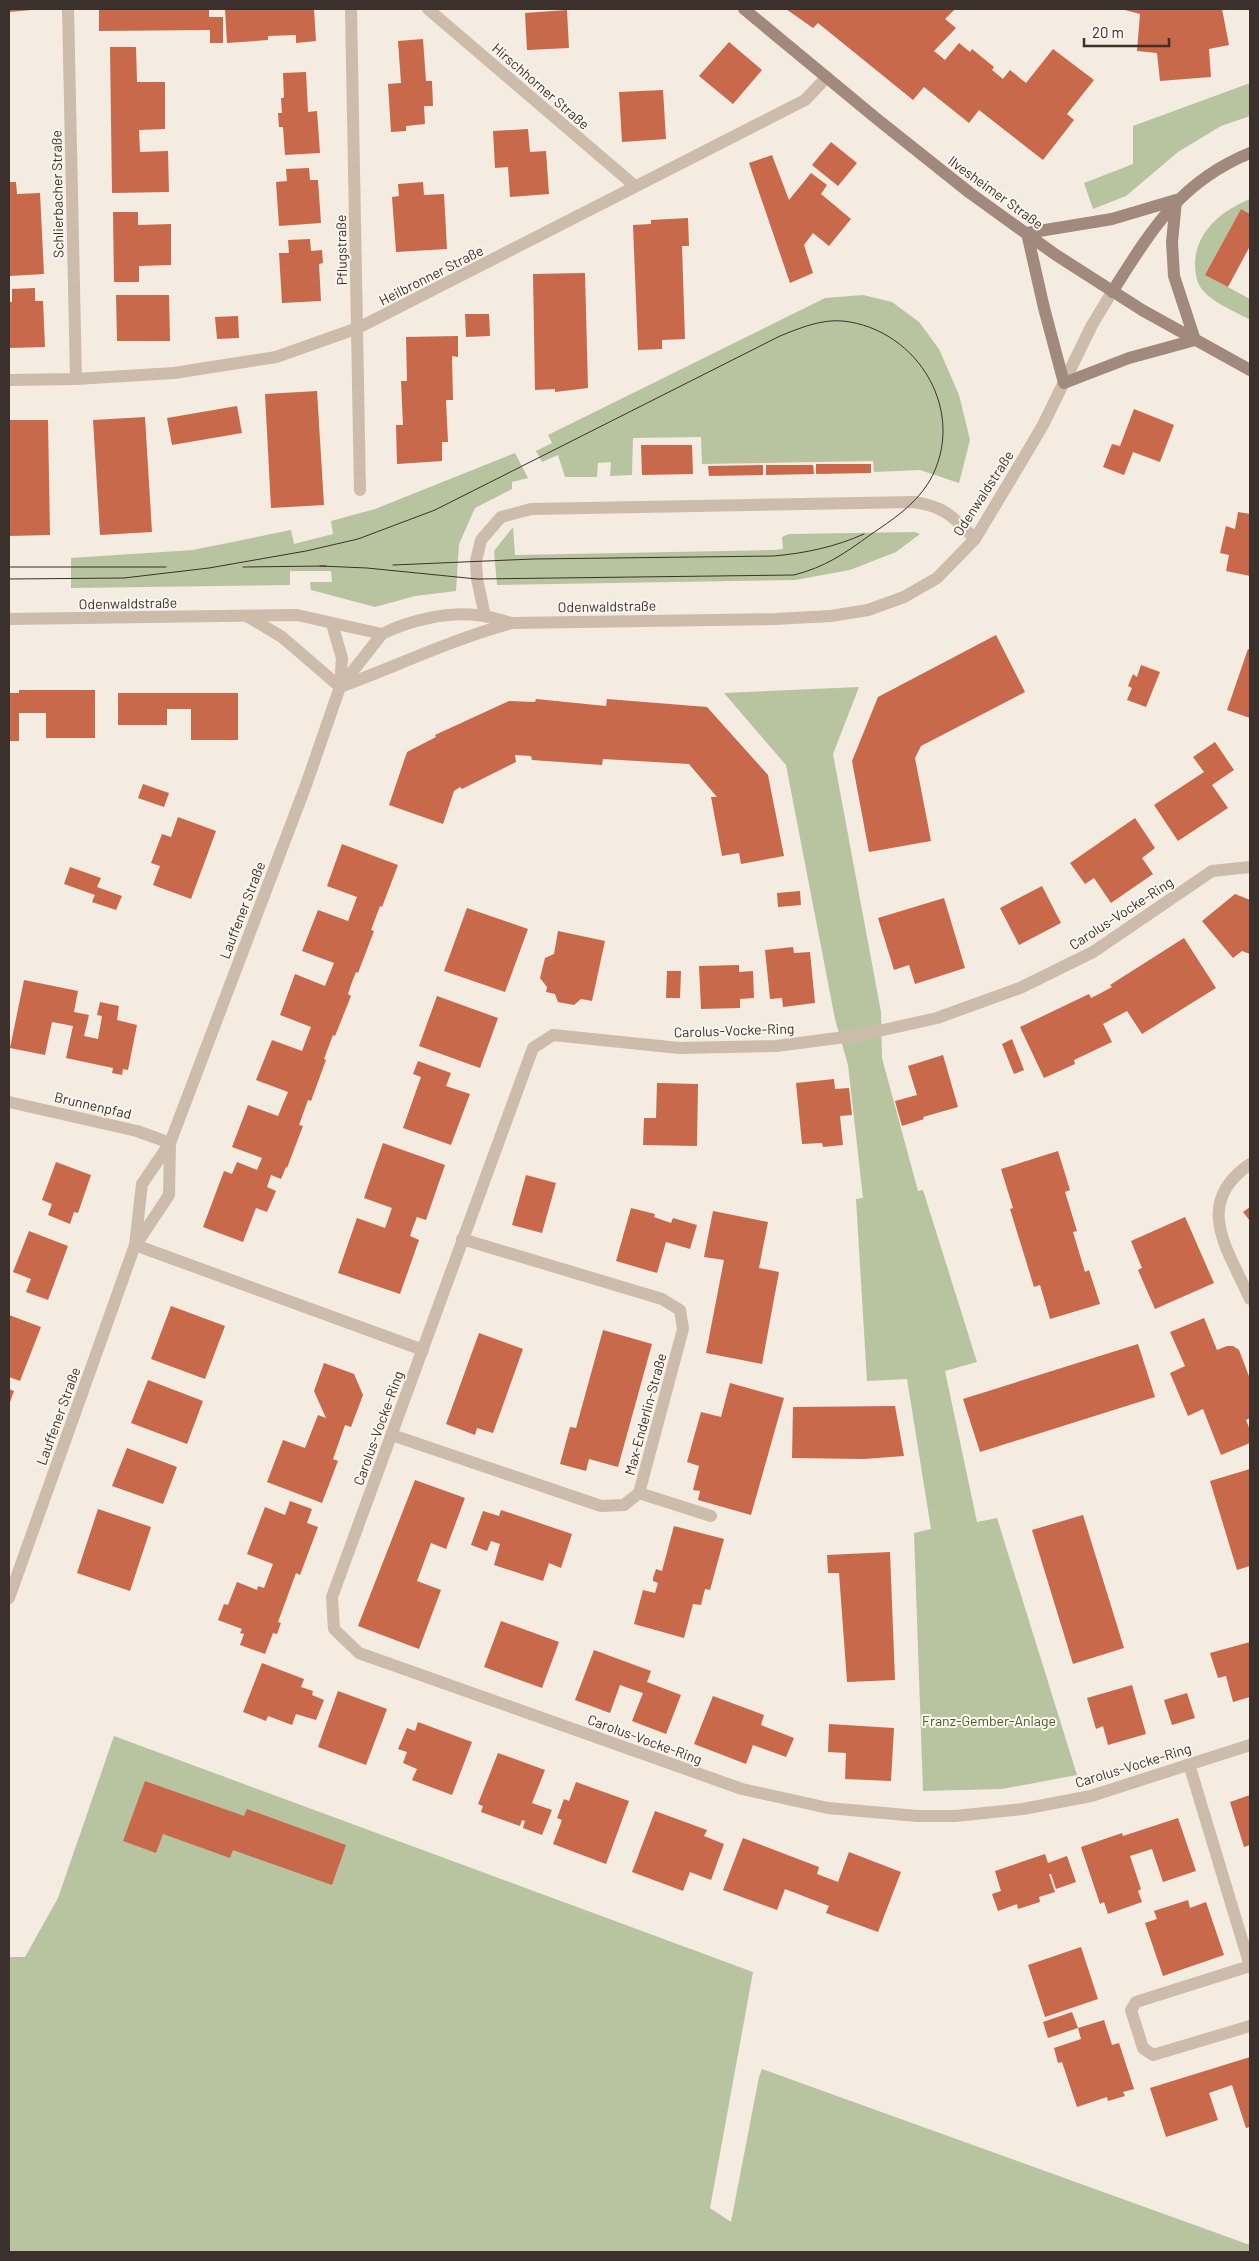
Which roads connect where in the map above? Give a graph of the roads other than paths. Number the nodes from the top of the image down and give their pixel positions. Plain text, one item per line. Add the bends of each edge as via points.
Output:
1 (68, 9) edge
2 (351, 9) edge
3 (428, 9) edge
4 (744, 9) edge
5 (827, 77) junction
6 (1250, 153) edge
7 (635, 186) junction
8 (1176, 200) junction
9 (1026, 233) junction
10 (1112, 292) junction
11 (358, 328) junction
12 (1195, 340) junction
13 (1250, 370) edge
14 (76, 379) junction
15 (9, 380) edge
16 (1064, 382) junction
17 (360, 490) dead end
18 (975, 539) junction
19 (247, 616) junction
20 (485, 616) junction
21 (9, 619) edge
22 (512, 623) junction
23 (332, 624) junction
24 (382, 634) junction
25 (340, 687) junction
26 (1250, 867) edge
27 (9, 1102) edge
28 (170, 1143) junction
29 (1250, 1164) edge
30 (462, 1239) junction
31 (135, 1245) junction
32 (1250, 1299) edge
33 (422, 1350) junction
34 (392, 1435) junction
35 (640, 1493) junction
36 (711, 1516) dead end
37 (9, 1598) edge
38 (1250, 1745) edge
39 (1189, 1764) junction
40 (1250, 1966) edge
41 (1250, 2026) edge

1 - 14 street, Schlierbacher Straße
2 - 11 street, Pflugstraße
3 - 7 street, Hirschhorner Straße
4 - 5 street, Ilvesheimer Straße
5 - 7 street, Heilbronner Straße via 805,100
5 - 9 street, Ilvesheimer Straße
6 - 8 street, Odenwaldstraße via 1200,180
7 - 11 street, Heilbronner Straße
8 - 9 street via 1112,219
8 - 10 street, Odenwaldstraße
8 - 12 street via 1172,242 1174,276
9 - 10 street, Ilvesheimer Straße
9 - 16 street
10 - 12 street, Ilvesheimer Straße
10 - 16 street, Odenwaldstraße
11 - 14 street, Heilbronner Straße via 276,357 174,373
11 - 17 street, Pflugstraße
12 - 13 street, Ilvesheimer Straße
12 - 16 street via 1129,358
14 - 15 street, Heilbronner Straße
16 - 18 street, Odenwaldstraße via 1043,425
18 - 20 street, Odenwaldstraße via 949,513 932,505 914,502 531,509 501,517 481,540 476,561
18 - 22 street, Odenwaldstraße via 938,578 904,597 868,610 775,619
19 - 21 street, Odenwaldstraße
19 - 23 street, Odenwaldstraße via 297,615
19 - 25 street via 282,637
20 - 22 street, Odenwaldstraße
20 - 24 street, Odenwaldstraße via 426,618
22 - 25 street, Odenwaldstraße via 473,634
23 - 24 street, Odenwaldstraße
23 - 25 street via 342,658
24 - 25 street
25 - 28 street, Lauffener Straße via 306,786
26 - 30 street, Carolus-Vocke-Ring via 1212,871 1093,952 1020,988 937,1018 861,1035 776,1046 679,1048 553,1035 533,1048
27 - 28 street, Brunnenpfad via 137,1131
28 - 31 street, Lauffener Straße via 142,1184
28 - 31 street, Lauffener Straße via 169,1195
29 - 32 street via 1237,1173 1223,1192 1217,1211 1222,1235
30 - 33 street, Carolus-Vocke-Ring
30 - 35 street, Max-Enderlin-Straße via 662,1298 680,1310 683,1329
31 - 33 street
31 - 37 street, Lauffener Straße
33 - 34 street, Carolus-Vocke-Ring
34 - 35 street, Max-Enderlin-Straße via 601,1506 624,1505
34 - 39 street, Carolus-Vocke-Ring via 332,1598 334,1629 359,1653 742,1789 828,1808 917,1816 973,1815 1023,1809 1091,1796
35 - 36 street
38 - 39 street, Carolus-Vocke-Ring
39 - 40 street
40 - 41 street via 1136,2002 1131,2010 1143,2048 1153,2055

